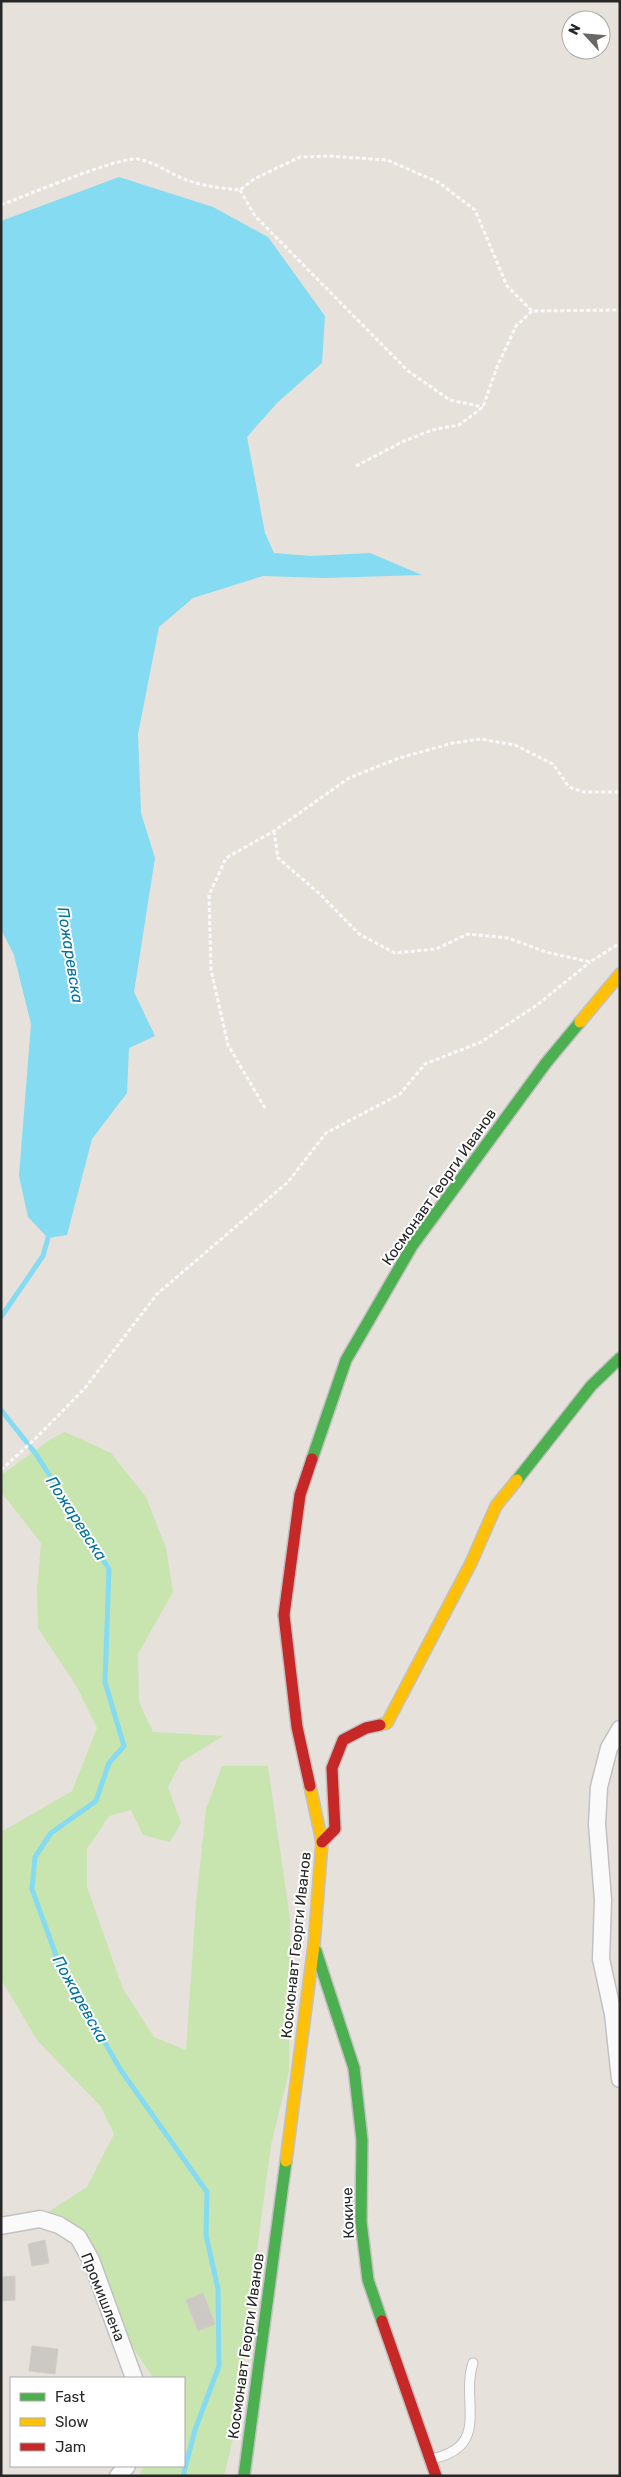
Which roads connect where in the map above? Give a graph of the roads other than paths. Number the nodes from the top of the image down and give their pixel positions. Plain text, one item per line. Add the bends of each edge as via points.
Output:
1 (620, 974) edge
2 (620, 1358) edge
3 (620, 1729) edge
4 (322, 1842) junction
5 (314, 1945) junction
6 (620, 2079) edge
7 (1, 2226) edge
8 (473, 2363) dead end
9 (134, 2377) edge
10 (431, 2459) junction
11 (244, 2476) edge
12 (436, 2476) edge

1 - 4 street, Космонавт Георги Иванов via 546,1063 412,1246 343,1370 300,1495 284,1615 297,1727
2 - 4 street via 591,1386 496,1506 471,1563 387,1723 366,1728 343,1740 332,1768 335,1829
3 - 6 street via 609,1748 599,1787 597,1824 603,1900 602,1959 613,2014
4 - 5 street, Космонавт Георги Иванов
5 - 10 street, Кокиче via 354,2068 362,2140 361,2222 368,2280
5 - 11 street, Космонавт Георги Иванов
7 - 9 street, Промишлена via 40,2219 59,2225 78,2237 91,2260
8 - 10 lane via 469,2375 472,2400 466,2440 459,2450
10 - 12 street, Кокиче

